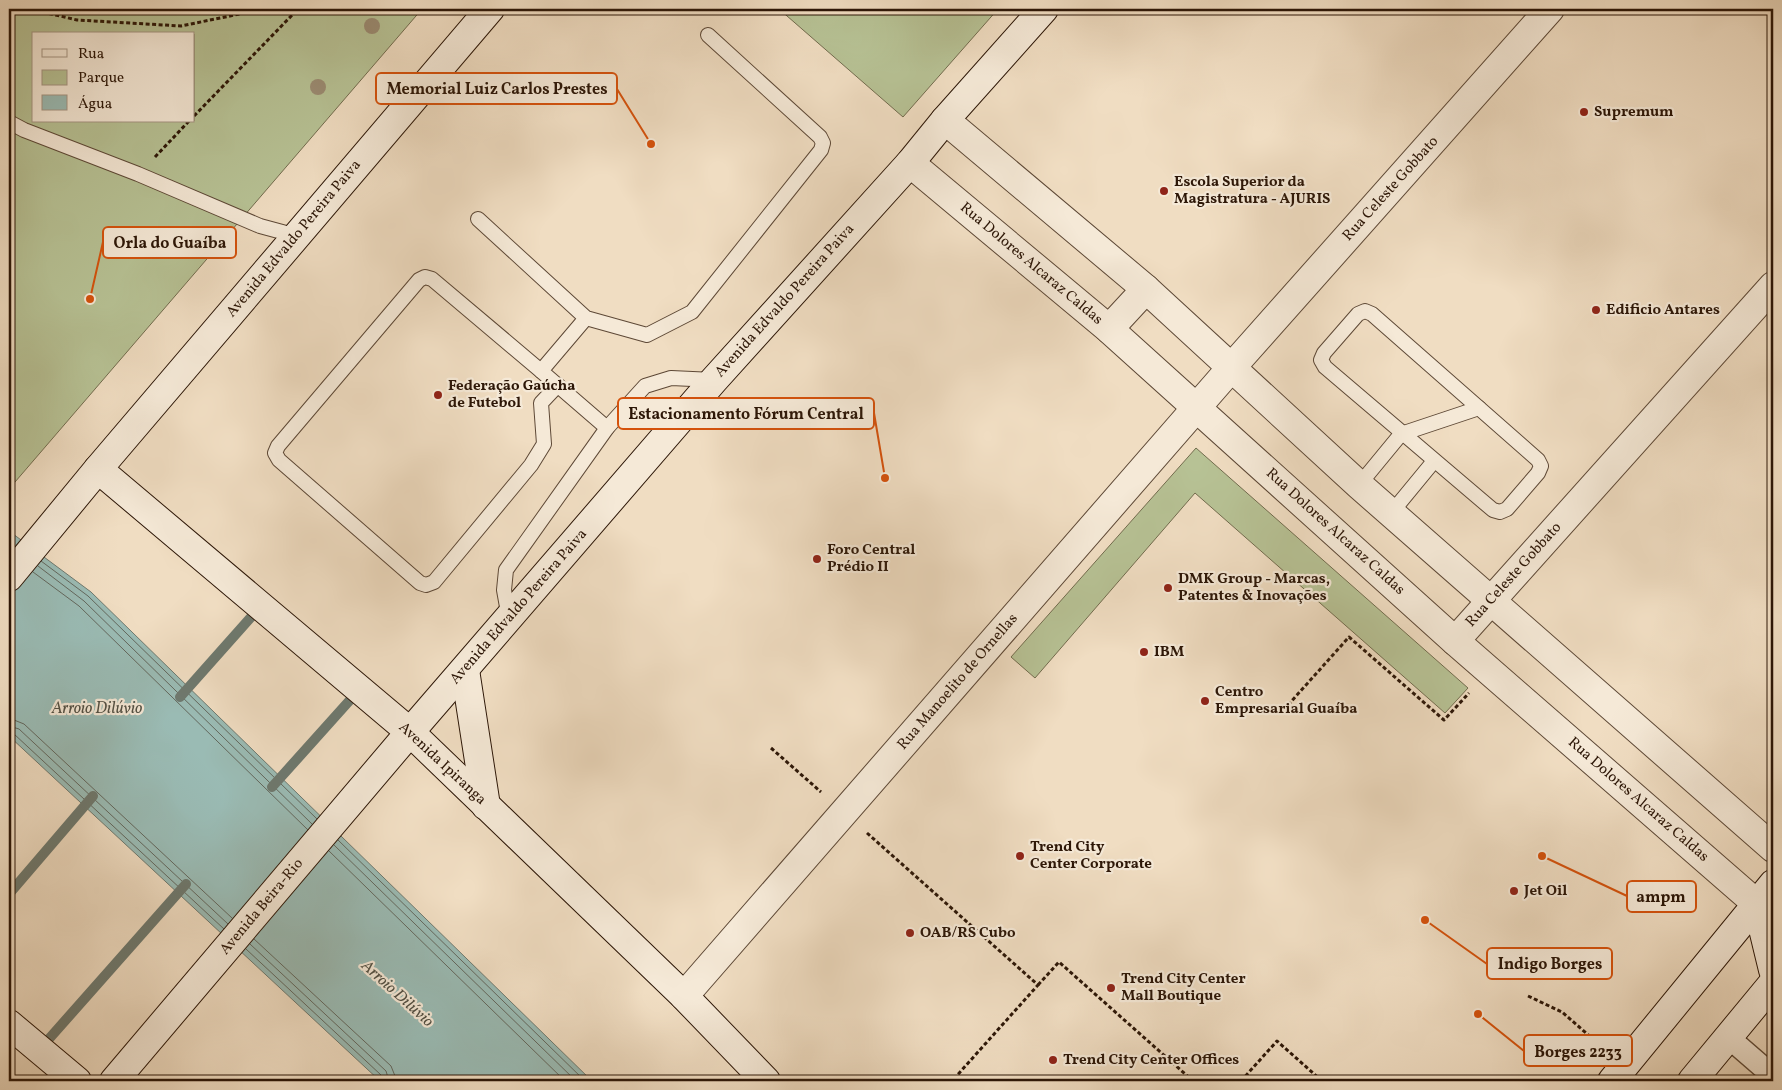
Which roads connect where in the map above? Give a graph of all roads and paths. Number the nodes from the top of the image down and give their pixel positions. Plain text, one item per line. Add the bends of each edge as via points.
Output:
1 (30, 9) edge
2 (264, 9) edge
3 (298, 9) edge
4 (490, 9) edge
5 (1044, 9) edge
6 (1550, 9) edge
7 (708, 35) dead end
8 (195, 115) edge
9 (945, 120) junction
10 (9, 122) edge
11 (188, 122) edge
12 (910, 163) junction
13 (138, 174) junction
14 (478, 219) dead end
15 (297, 236) junction
16 (1773, 286) edge
17 (1146, 289) junction
18 (586, 318) junction
19 (1109, 329) junction
20 (1231, 368) junction
21 (540, 371) junction
22 (714, 380) junction
23 (558, 386) junction
24 (1198, 408) junction
25 (1479, 408) junction
26 (608, 428) junction
27 (1401, 434) junction
28 (1434, 461) junction
29 (98, 469) junction
30 (1359, 485) junction
31 (1392, 512) junction
32 (9, 577) edge
33 (1490, 601) junction
34 (510, 618) junction
35 (1455, 641) junction
36 (465, 670) junction
37 (1489, 670) junction
38 (1288, 705) dead end
39 (410, 732) junction
40 (486, 806) junction
41 (1773, 848) edge
42 (885, 849) dead end
43 (1765, 894) edge
44 (1773, 970) edge
45 (1773, 983) edge
46 (1038, 986) junction
47 (684, 996) junction
48 (1528, 996) dead end
49 (9, 1024) edge
50 (1728, 1038) junction
51 (1618, 1074) edge
52 (1773, 1076) edge
53 (77, 1081) edge
54 (114, 1081) edge
55 (766, 1081) edge
56 (952, 1081) edge
57 (1193, 1081) edge
58 (1241, 1081) edge
59 (1322, 1081) edge
60 (1692, 1081) edge

1 - 2 path via 77,20 181,26
3 - 8 path
4 - 15 street, Avenida Edvaldo Pereira Paiva
5 - 9 street, Avenida Edvaldo Pereira Paiva
6 - 20 street, Rua Celeste Gobbato
7 - 18 lane via 820,137 823,143 821,150 692,312 647,335
9 - 12 street, Avenida Edvaldo Pereira Paiva
9 - 17 street
10 - 13 lane
11 - 13 path
12 - 19 street, Rua Dolores Alcaraz Caldas
12 - 22 street, Avenida Edvaldo Pereira Paiva
13 - 15 lane via 260,226
14 - 18 lane
15 - 29 street, Avenida Edvaldo Pereira Paiva
16 - 33 street, Rua Celeste Gobbato
17 - 19 street
17 - 20 street
18 - 21 lane
19 - 24 street, Rua Dolores Alcaraz Caldas
20 - 24 street, Rua Manoelito de Ornellas
20 - 30 street
21 - 23 lane
21 - 23 lane via 432,279 425,277 419,280 278,446 276,453 279,460 426,585 434,582 532,465 544,444 541,404
22 - 26 lane via 671,378 645,386
22 - 34 street, Avenida Edvaldo Pereira Paiva
23 - 26 lane
24 - 35 street, Rua Dolores Alcaraz Caldas
24 - 47 street, Rua Manoelito de Ornellas
25 - 27 lane
25 - 27 lane via 1365,311 1358,314 1321,360
25 - 28 lane via 1538,460 1541,466 1538,473 1507,509 1500,512 1493,510
26 - 34 lane via 506,570 504,590
27 - 28 lane
27 - 30 lane
28 - 31 lane
29 - 32 street
29 - 39 street, Avenida Ipiranga
30 - 31 street
31 - 33 street
33 - 35 street, Rua Celeste Gobbato
33 - 41 street
34 - 36 street, Avenida Edvaldo Pereira Paiva
35 - 37 street, Rua Dolores Alcaraz Caldas
36 - 39 street, Avenida Edvaldo Pereira Paiva
36 - 40 street
37 - 38 path via 1444,720 1349,636
37 - 43 street, Rua Dolores Alcaraz Caldas
39 - 40 street, Avenida Ipiranga
39 - 54 street, Avenida Beira-Rio
40 - 47 street, Avenida Ipiranga
42 - 46 path
43 - 44 street
43 - 51 street
45 - 50 street
46 - 56 path
46 - 57 path via 1059,962
47 - 55 street, Avenida Ipiranga
48 - 51 path via 1562,1012
49 - 53 street
50 - 52 street
50 - 60 street
58 - 59 path via 1277,1041

